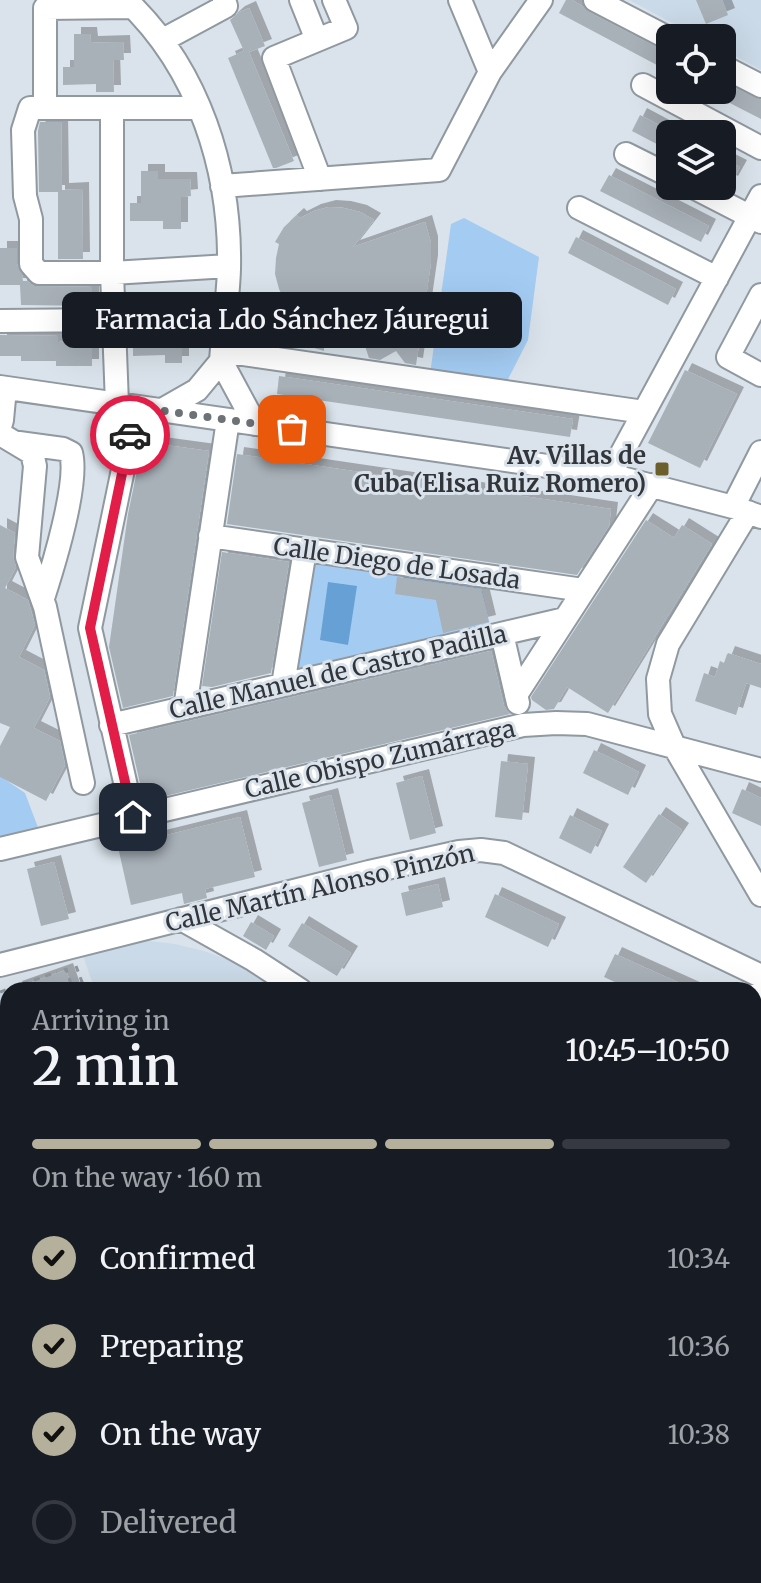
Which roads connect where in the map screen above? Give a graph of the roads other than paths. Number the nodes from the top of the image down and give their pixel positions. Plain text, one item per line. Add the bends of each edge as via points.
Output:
1 (224, 0) edge
2 (301, 0) edge
3 (334, 0) edge
4 (460, 0) edge
5 (541, 0) edge
6 (595, 0) edge
7 (130, 3) edge
8 (656, 32) edge
9 (163, 40) junction
10 (317, 40) junction
11 (490, 72) junction
12 (736, 73) edge
13 (643, 85) dead end
14 (761, 86) edge
15 (45, 107) junction
16 (112, 108) junction
17 (199, 108) junction
18 (0, 130) edge
19 (23, 130) junction
20 (761, 148) edge
21 (626, 154) dead end
22 (656, 169) edge
23 (320, 179) junction
24 (222, 186) junction
25 (728, 200) edge
26 (579, 208) dead end
27 (757, 211) edge
28 (229, 266) junction
29 (112, 273) junction
30 (717, 278) junction
31 (761, 295) edge
32 (114, 320) junction
33 (0, 321) edge
34 (222, 356) junction
35 (761, 375) edge
36 (2, 388) edge
37 (126, 405) junction
38 (162, 410) junction
39 (644, 412) junction
40 (228, 420) junction
41 (255, 424) junction
42 (0, 427) edge
43 (9, 438) edge
44 (761, 452) edge
45 (610, 475) junction
46 (652, 485) junction
47 (747, 512) edge
48 (210, 536) junction
49 (305, 550) junction
50 (583, 590) junction
51 (43, 598) junction
52 (565, 619) junction
53 (502, 634) junction
54 (283, 685) junction
55 (516, 695) junction
56 (185, 708) junction
57 (523, 725) junction
58 (112, 733) junction
59 (674, 746) junction
60 (76, 750) junction
61 (761, 770) edge
62 (83, 783) dead end
63 (133, 817) junction
64 (0, 849) edge
65 (761, 895) edge
66 (181, 919) junction
67 (0, 965) edge
68 (761, 976) edge
69 (288, 982) edge

1 - 9 street via 226,6
2 - 10 street
3 - 10 street via 346,28
4 - 11 street
5 - 11 street
6 - 8 street
7 - 9 street
7 - 15 street via 45,8
9 - 17 street
10 - 23 street via 274,58
11 - 23 street via 439,170
12 - 14 street
13 - 20 street
15 - 16 street
15 - 19 street via 30,108
16 - 17 street
16 - 29 street
17 - 24 street
18 - 19 street
19 - 29 street via 31,264 39,273
21 - 22 street
23 - 24 street
24 - 28 street
25 - 27 street
26 - 30 street
27 - 30 street
28 - 29 street
28 - 34 street
29 - 32 street
30 - 39 street
31 - 35 street via 728,357
32 - 33 street
32 - 37 street
34 - 38 street via 197,390
34 - 39 street
34 - 41 street
36 - 37 street
36 - 42 street
37 - 38 street
37 - 58 street via 90,628
38 - 40 street
39 - 45 street
40 - 41 street
40 - 48 street
41 - 45 street
43 - 51 street via 32,453 35,466 27,557
43 - 51 street via 63,449 74,462
44 - 47 street
45 - 46 street
46 - 47 street
46 - 50 street
47 - 59 street via 668,644 658,679 660,714
48 - 49 street, Calle Diego de Losada
48 - 56 street
49 - 50 street, Calle Diego de Losada
49 - 54 street
50 - 52 street
51 - 60 street
52 - 53 street, Calle Manuel de Castro Padilla
52 - 55 street
53 - 54 street, Calle Manuel de Castro Padilla
53 - 55 street
54 - 56 street, Calle Manuel de Castro Padilla
55 - 57 street
56 - 58 street, Calle Manuel de Castro Padilla
57 - 59 street, Calle Obispo Zumárraga via 587,724
57 - 63 street, Calle Obispo Zumárraga
58 - 60 street, Calle Manuel de Castro Padilla
58 - 63 street
59 - 61 street, Calle Obispo Zumárraga
59 - 65 street
60 - 62 street
63 - 64 street, Calle Obispo Zumárraga
66 - 67 street, Calle Martín Alonso Pinzón
66 - 68 street, Calle Martín Alonso Pinzón via 481,850 504,853
66 - 69 street

